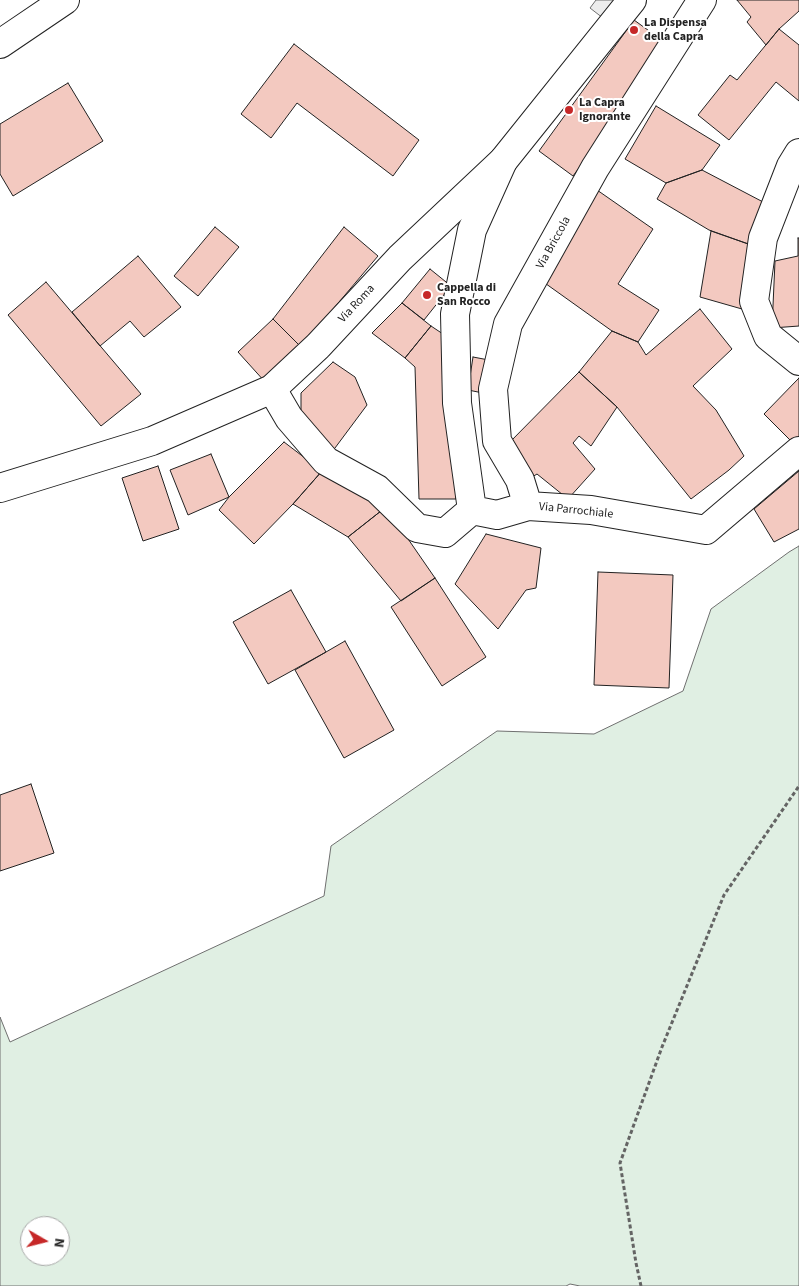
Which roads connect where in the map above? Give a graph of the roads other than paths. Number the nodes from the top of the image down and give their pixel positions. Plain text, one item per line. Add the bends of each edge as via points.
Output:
1 (65, 0) edge
2 (632, 0) edge
3 (702, 0) edge
4 (0, 44) edge
5 (799, 153) edge
6 (503, 161) junction
7 (799, 361) edge
8 (272, 389) junction
9 (799, 451) edge
10 (0, 488) edge
11 (528, 506) junction
12 (472, 510) junction

1 - 4 street
2 - 6 street, Via Roma
3 - 11 street, Via Briccola via 595,168 508,324 493,389 497,441 520,480
5 - 7 street via 763,238 754,301 768,336
6 - 8 street, Via Roma via 400,258 318,346
6 - 12 street via 472,230 455,314 457,402
8 - 10 street, Via Roma via 152,441
8 - 12 street via 289,418 326,461 377,489 417,528 445,533
9 - 11 street, Via Parrochiale via 706,530 591,510
11 - 12 street, Via Parrochiale via 497,515

